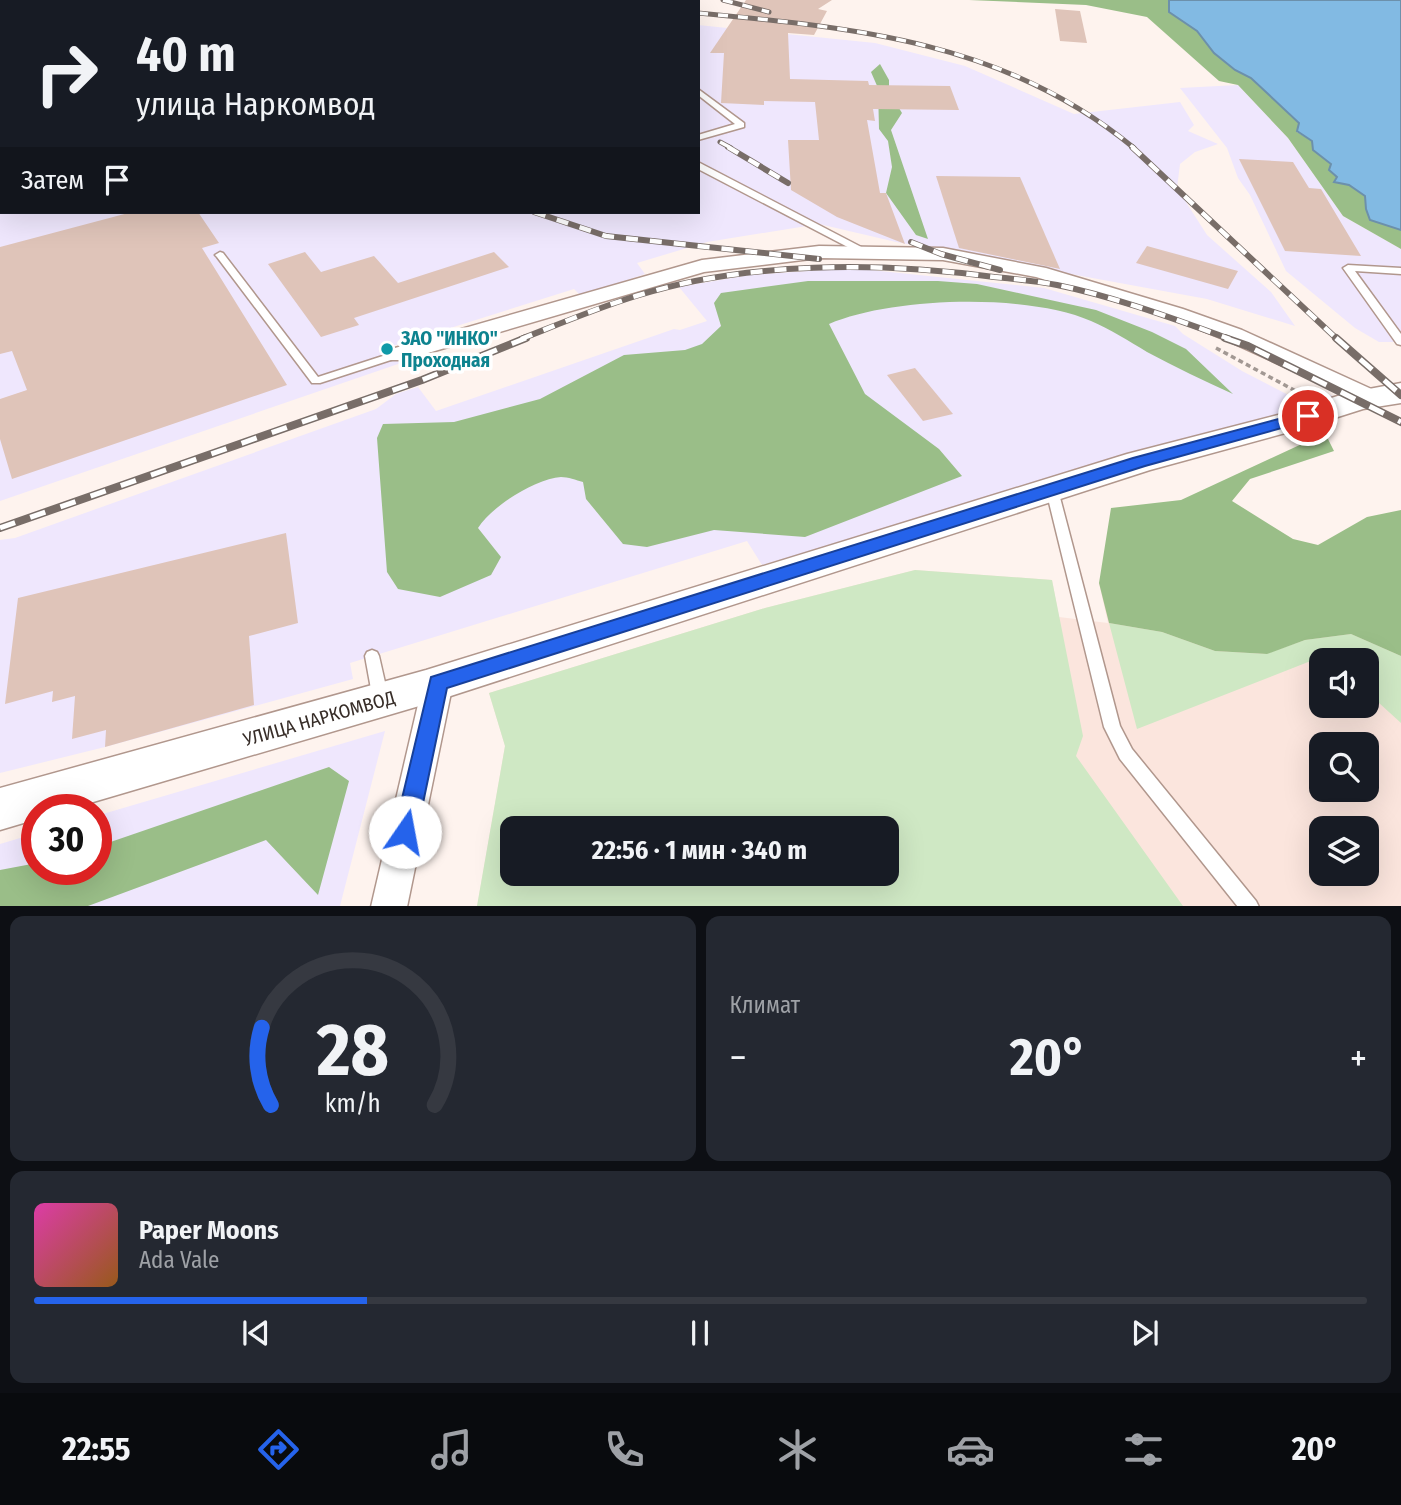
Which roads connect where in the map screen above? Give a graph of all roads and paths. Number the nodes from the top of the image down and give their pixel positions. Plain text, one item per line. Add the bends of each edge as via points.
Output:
1 (700, 93) edge
2 (700, 137) edge
3 (700, 166) edge
4 (864, 252) junction
5 (220, 255) dead end
6 (1401, 271) edge
7 (1401, 342) edge
8 (1211, 345) dead end
9 (396, 355) joint
10 (1401, 393) edge
11 (1370, 397) junction
12 (1327, 410) junction
13 (1051, 486) junction
14 (372, 656) dead end
15 (438, 683) junction
16 (381, 700) junction
17 (0, 809) edge
18 (389, 906) edge
19 (1250, 906) edge

1 - 2 lane via 741,125
3 - 4 lane
4 - 9 street via 819,252 702,266
4 - 11 street via 967,257 1077,282 1234,335
5 - 9 lane via 316,381
6 - 7 lane via 1348,268
8 - 12 path
10 - 11 street, УЛИЦА НАРКОМВОД
11 - 12 street, УЛИЦА НАРКОМВОД
12 - 13 street, УЛИЦА НАРКОМВОД
13 - 15 street, УЛИЦА НАРКОМВОД
13 - 19 lane via 1112,727 1126,754
14 - 16 lane
15 - 16 street, УЛИЦА НАРКОМВОД
15 - 18 street
16 - 17 street, УЛИЦА НАРКОМВОД

